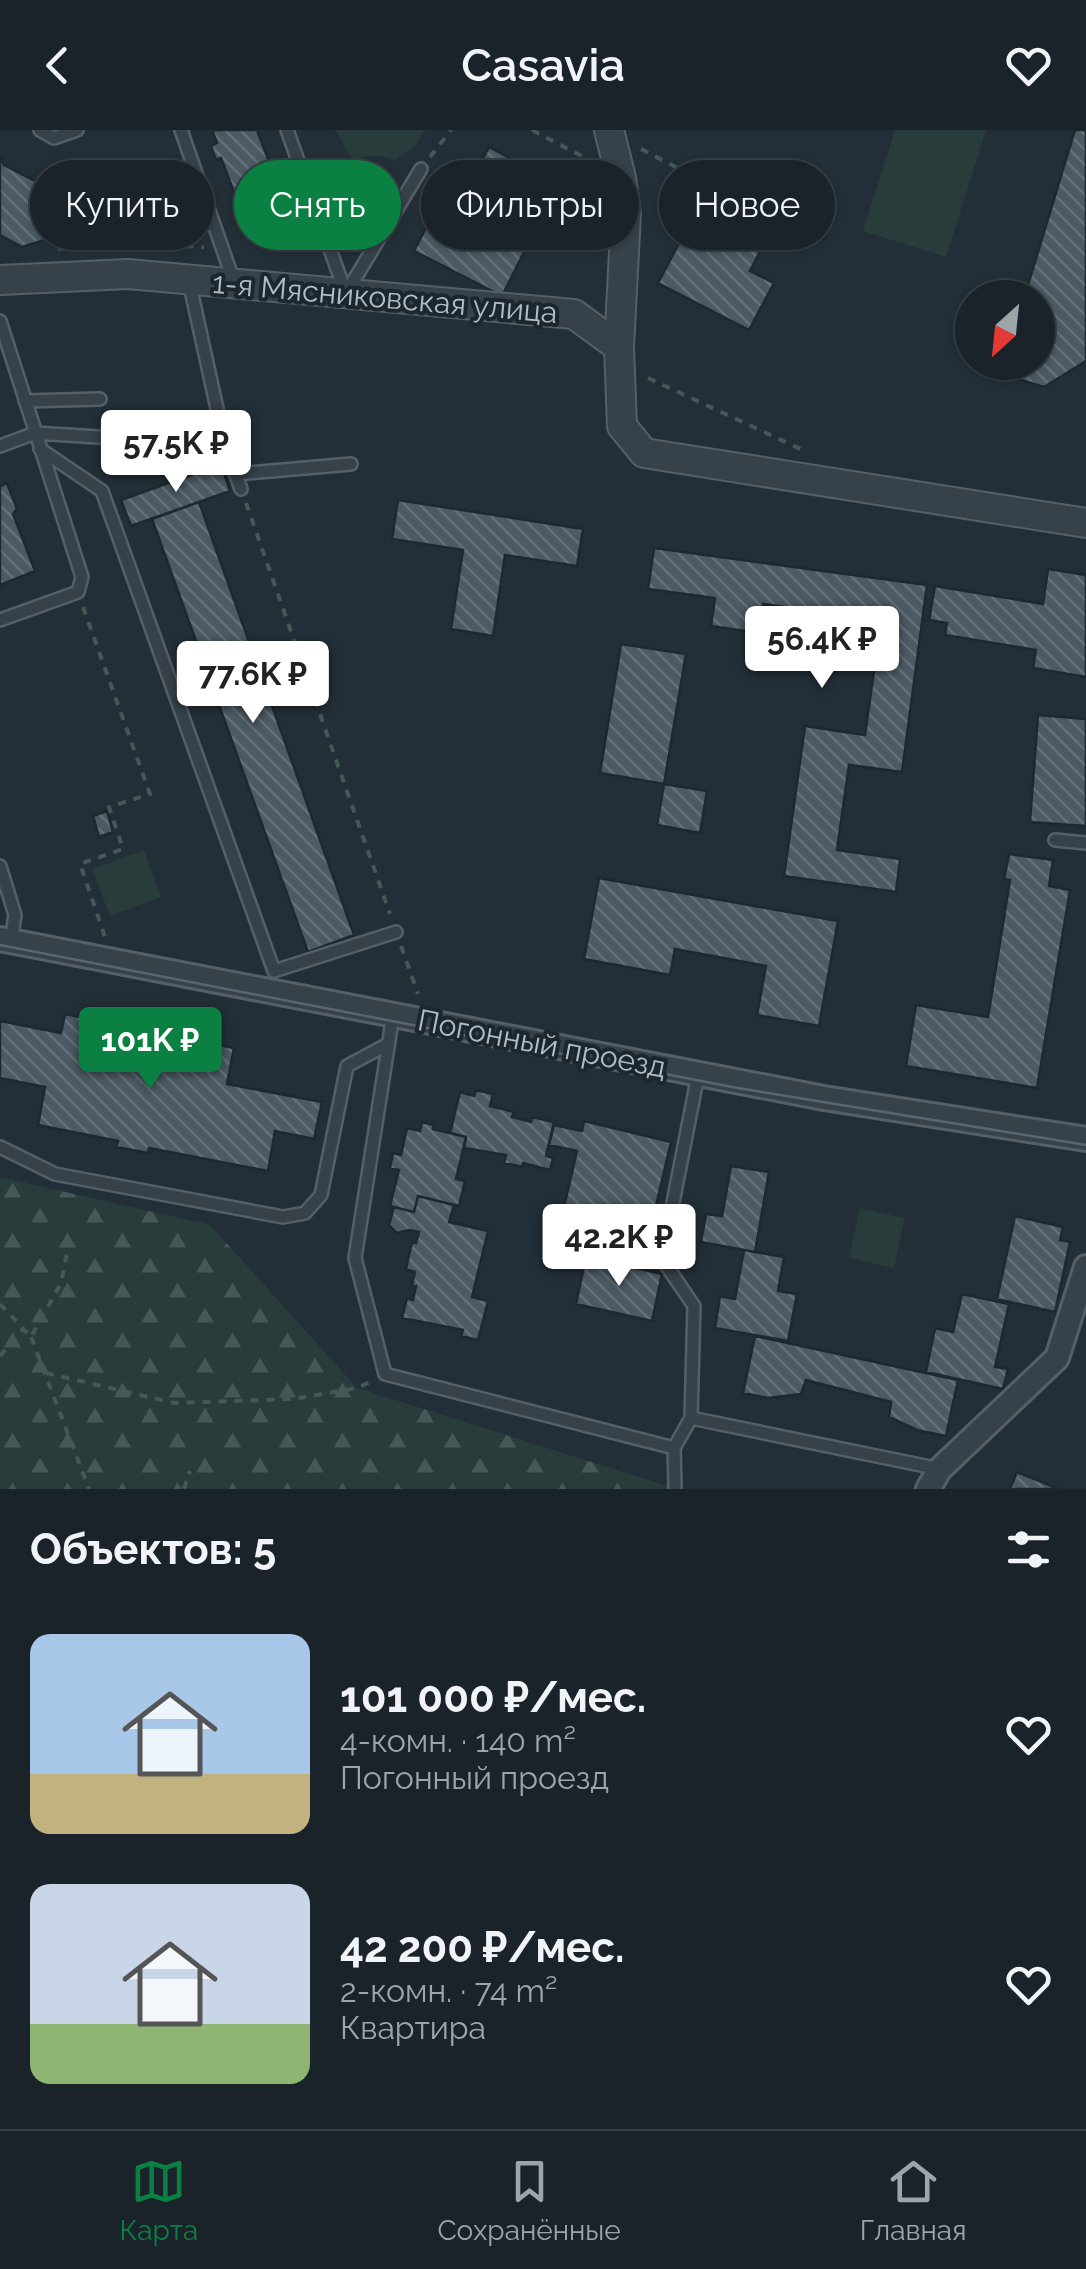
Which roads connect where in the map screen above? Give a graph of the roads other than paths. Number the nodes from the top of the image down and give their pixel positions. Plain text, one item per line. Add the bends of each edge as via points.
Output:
1 (40, 130) edge
2 (77, 130) edge
3 (181, 130) edge
4 (287, 130) edge
5 (610, 132) edge
6 (421, 171) edge
7 (0, 280) edge
8 (189, 281) junction
9 (235, 284) junction
10 (346, 294) junction
11 (0, 321) edge
12 (619, 358) junction
13 (100, 399) dead end
14 (25, 401) junction
15 (35, 433) junction
16 (225, 444) junction
17 (0, 446) edge
18 (40, 449) junction
19 (351, 464) dead end
20 (236, 474) junction
21 (241, 489) road end
22 (1086, 523) edge
23 (0, 620) edge
24 (1055, 840) dead end
25 (1086, 843) edge
26 (0, 866) edge
27 (396, 932) road end
28 (5, 940) edge
29 (393, 1015) junction
30 (388, 1044) junction
31 (698, 1075) junction
32 (1086, 1139) edge
33 (0, 1146) edge
34 (1086, 1267) edge
35 (691, 1418) junction
36 (674, 1448) junction
37 (934, 1479) edge
38 (676, 1488) edge

1 - 2 lane via 54,138
3 - 9 lane
4 - 10 lane
5 - 12 street via 626,214
6 - 10 lane
7 - 8 street, 1-я Мясниковская улица via 128,274
8 - 9 street, 1-я Мясниковская улица
8 - 16 lane
9 - 10 street, 1-я Мясниковская улица
10 - 12 street, 1-я Мясниковская улица via 574,314
11 - 14 lane
12 - 22 street via 622,426 644,453
13 - 14 lane
14 - 15 lane
15 - 16 lane
15 - 17 lane
15 - 18 lane
16 - 20 lane
18 - 23 lane via 82,577 78,592
18 - 27 lane via 102,491 274,970
19 - 20 lane
20 - 21 lane
24 - 25 lane
26 - 28 lane via 15,915
28 - 29 street, Погонный проезд
29 - 30 lane
29 - 31 street, Погонный проезд
30 - 33 lane via 347,1066 321,1195 305,1213 283,1217 55,1174
30 - 36 lane via 354,1258 385,1374
31 - 32 street, Погонный проезд
31 - 35 lane via 662,1258 694,1306
34 - 37 street via 1057,1358
35 - 36 lane
35 - 37 lane
36 - 38 lane

